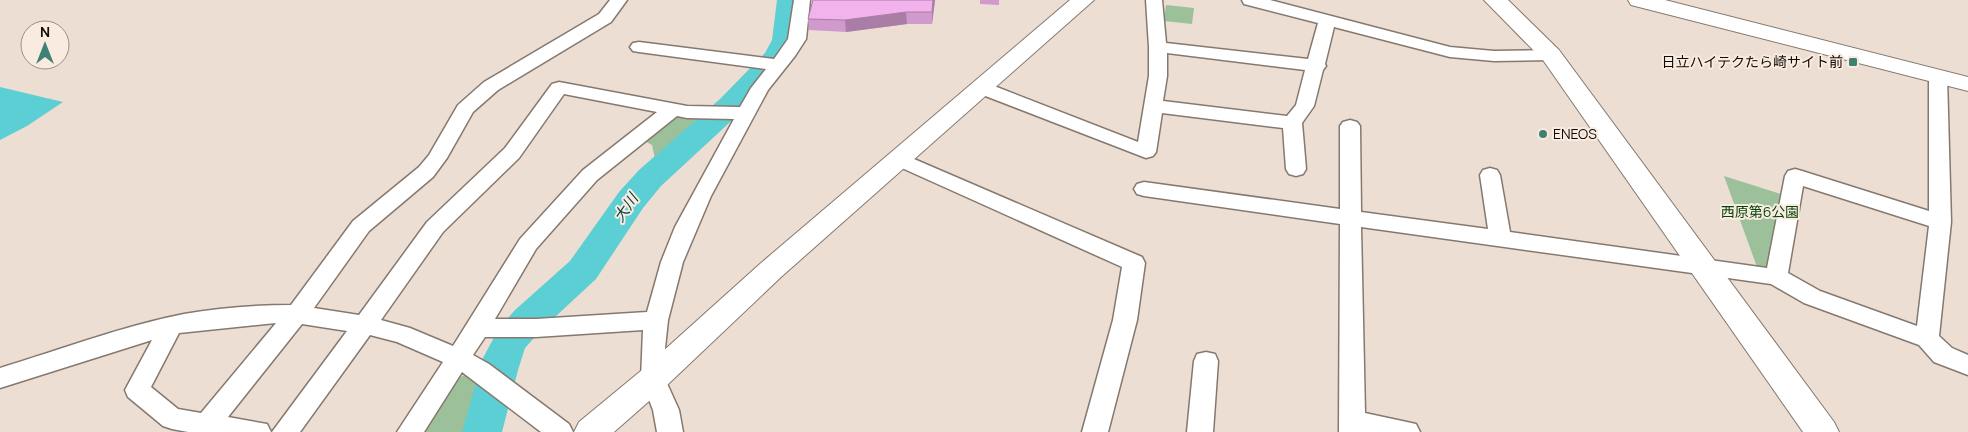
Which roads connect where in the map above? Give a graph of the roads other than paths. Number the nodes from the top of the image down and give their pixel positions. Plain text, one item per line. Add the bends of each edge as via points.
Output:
1 (619, 0) edge
2 (802, 0) edge
3 (1083, 0) edge
4 (1154, 0) edge
5 (1250, 0) edge
6 (1495, 0) edge
7 (1639, 0) edge
8 (1327, 20) junction
9 (639, 47) dead end
10 (1158, 47) junction
11 (1551, 55) junction
12 (778, 65) junction
13 (1316, 66) junction
14 (1938, 76) junction
15 (1968, 84) edge
16 (982, 88) junction
17 (1154, 106) junction
18 (673, 109) junction
19 (733, 112) junction
20 (1292, 123) junction
21 (1350, 126) dead end
22 (900, 158) junction
23 (1296, 169) dead end
24 (1490, 175) dead end
25 (1144, 189) dead end
26 (1351, 218) junction
27 (1940, 222) junction
28 (1500, 238) junction
29 (1702, 265) junction
30 (1776, 277) junction
31 (297, 314) junction
32 (656, 320) junction
33 (365, 325) junction
34 (171, 326) junction
35 (487, 328) junction
36 (1927, 339) junction
37 (457, 358) junction
38 (1206, 361) dead end
39 (1968, 365) edge
40 (0, 378) edge
41 (652, 380) junction
42 (1352, 426) edge
43 (204, 429) edge
44 (258, 432) edge
45 (285, 432) edge
46 (410, 432) edge
47 (560, 432) edge
48 (591, 432) edge
49 (670, 432) edge
50 (1095, 432) edge
51 (1200, 432) edge
52 (1407, 432) edge
53 (1822, 432) edge

1 - 31 street via 605,18 478,96 465,109 426,172 361,226
2 - 12 street via 797,39
3 - 16 street
4 - 10 street
5 - 8 street
6 - 11 street
7 - 14 street
8 - 11 street via 1450,52 1494,56
8 - 13 street
9 - 12 street
10 - 13 street
10 - 17 street
11 - 29 street
12 - 19 street via 760,88
13 - 20 street via 1305,106
14 - 15 street
14 - 27 street
16 - 17 street via 1146,152
16 - 22 street
17 - 20 street
18 - 19 street
18 - 33 street via 559,88 512,153 435,227
18 - 35 street via 602,164 528,244
19 - 32 street via 672,262
20 - 23 street
21 - 26 street
22 - 41 street via 771,270
22 - 50 street via 1134,263 1125,320
24 - 28 street
25 - 26 street
26 - 28 street
26 - 42 street
27 - 30 street via 1796,176
27 - 36 street
28 - 29 street via 1674,264
29 - 30 street
29 - 53 street
30 - 36 street via 1812,298
31 - 33 street
31 - 34 street via 208,319
31 - 43 street
32 - 35 street
32 - 41 street
33 - 37 street via 402,334
33 - 45 street
34 - 40 street
34 - 43 street via 137,390 172,419
35 - 37 street
36 - 39 street via 1943,355
37 - 46 street
37 - 47 street via 480,371
38 - 51 street
41 - 48 street
41 - 49 street via 666,410
42 - 52 street
43 - 44 street

